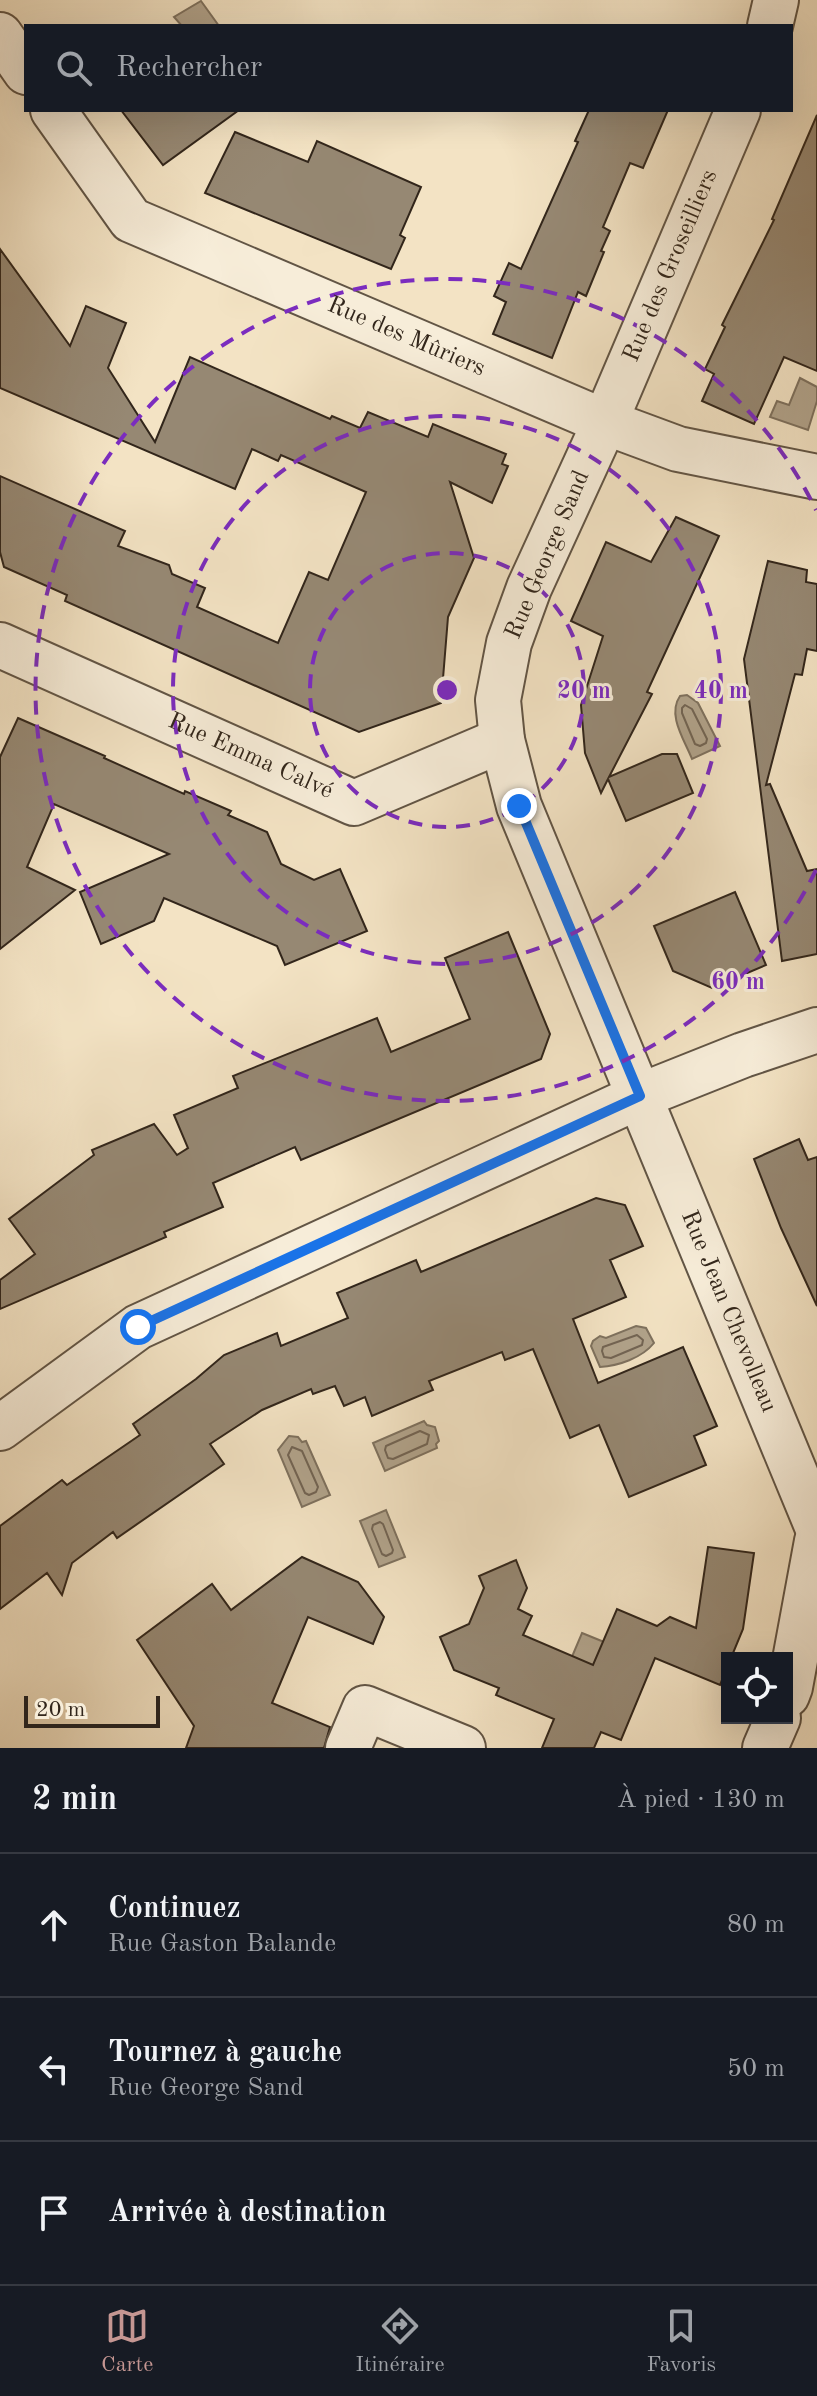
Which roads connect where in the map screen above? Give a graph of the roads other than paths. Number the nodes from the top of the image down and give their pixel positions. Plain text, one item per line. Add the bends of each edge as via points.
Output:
1 (776, 0) edge
2 (770, 24) edge
3 (0, 35) edge
4 (24, 69) edge
5 (54, 112) edge
6 (737, 112) edge
7 (605, 422) junction
8 (817, 477) edge
9 (0, 645) edge
10 (502, 740) junction
11 (817, 1030) edge
12 (640, 1096) junction
13 (0, 1428) edge
14 (817, 1526) edge
15 (817, 1541) edge
16 (793, 1671) edge
17 (775, 1724) edge
18 (348, 1748) edge
19 (463, 1748) edge
20 (765, 1748) edge

1 - 2 street
3 - 4 street
5 - 7 street, Rue des Mûriers via 131,220
6 - 7 street, Rue des Groseilliers
7 - 8 street, Rue des Mûriers via 678,449
7 - 10 street, Rue George Sand via 509,643 498,700
9 - 10 street, Rue Emma Calvé via 354,803
10 - 12 street, Rue George Sand via 519,806
11 - 12 street
12 - 13 street via 138,1327
12 - 14 street, Rue Jean Chevolleau
15 - 16 street
17 - 20 street
18 - 19 street via 365,1708

